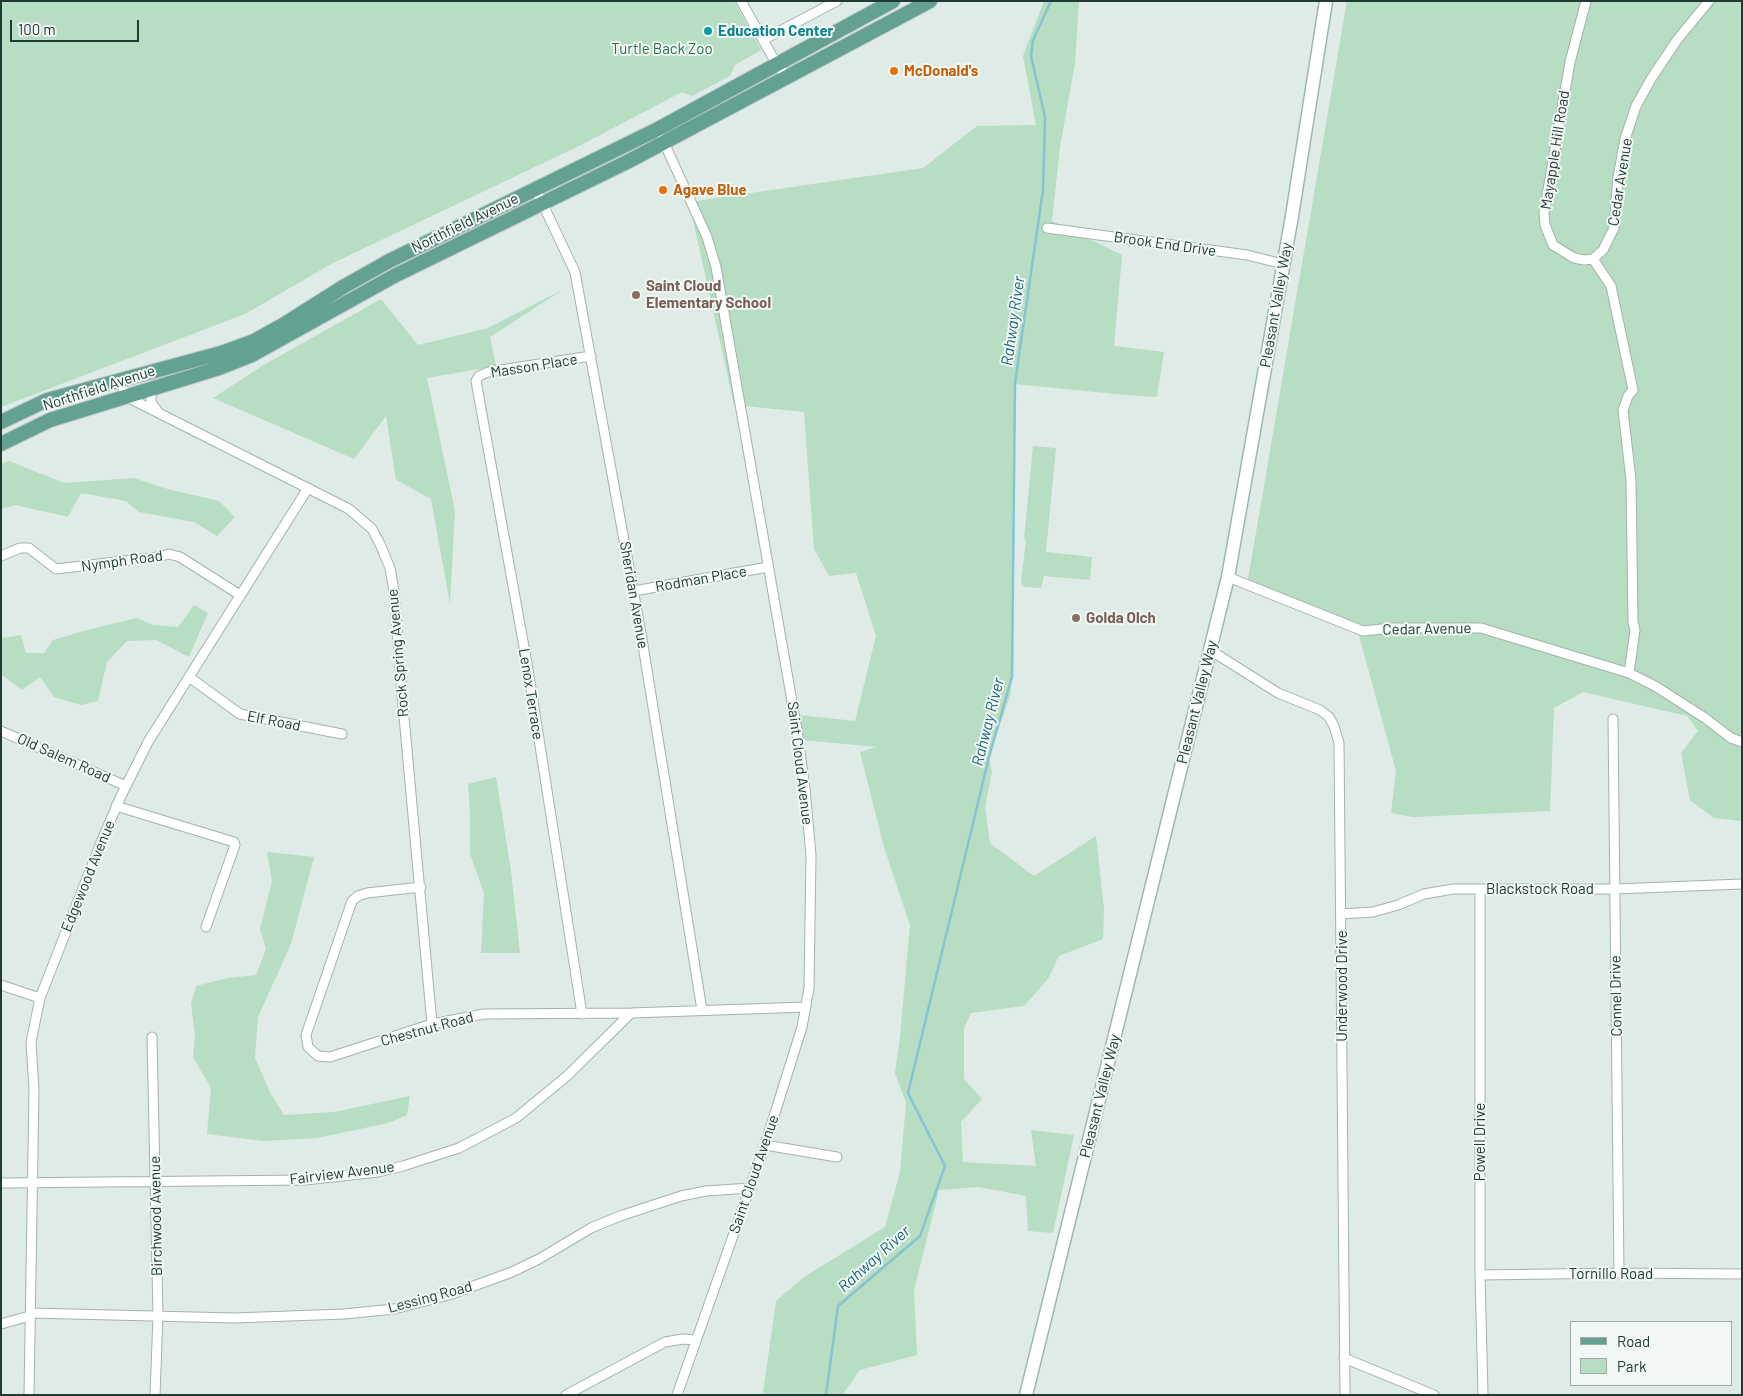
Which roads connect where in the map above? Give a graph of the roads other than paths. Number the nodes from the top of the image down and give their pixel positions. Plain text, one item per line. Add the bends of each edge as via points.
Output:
1 (742, 1) edge
2 (837, 1) edge
3 (930, 1) edge
4 (1326, 1) edge
5 (1586, 1) edge
6 (1709, 1) edge
7 (890, 2) edge
8 (897, 19) junction
9 (763, 40) junction
10 (778, 65) junction
11 (787, 78) junction
12 (661, 135) junction
13 (536, 190) junction
14 (544, 203) junction
15 (1047, 228) dead end
16 (1283, 264) junction
17 (1595, 264) junction
18 (591, 356) junction
19 (478, 377) joint
20 (121, 380) junction
21 (151, 388) junction
22 (126, 396) junction
23 (158, 413) junction
24 (1, 422) edge
25 (1, 444) edge
26 (308, 488) junction
27 (1, 556) edge
28 (768, 567) junction
29 (1228, 577) junction
30 (634, 591) junction
31 (240, 595) junction
32 (1210, 650) junction
33 (1629, 673) junction
34 (189, 677) junction
35 (1613, 719) dead end
36 (1, 731) edge
37 (342, 734) dead end
38 (1742, 742) edge
39 (126, 786) junction
40 (116, 806) junction
41 (1742, 884) edge
42 (420, 887) junction
43 (1480, 889) junction
44 (1615, 890) junction
45 (1341, 914) junction
46 (206, 927) dead end
47 (1, 985) edge
48 (40, 998) junction
49 (806, 1007) junction
50 (702, 1010) junction
51 (631, 1013) junction
52 (582, 1014) junction
53 (432, 1024) junction
54 (152, 1037) dead end
55 (765, 1145) junction
56 (837, 1157) dead end
57 (156, 1182) junction
58 (1, 1183) edge
59 (32, 1183) junction
60 (750, 1188) junction
61 (1619, 1273) junction
62 (1742, 1274) edge
63 (1480, 1276) junction
64 (30, 1315) junction
65 (158, 1316) junction
66 (1, 1324) edge
67 (696, 1340) junction
68 (1344, 1358) junction
69 (29, 1395) edge
70 (155, 1395) edge
71 (566, 1395) edge
72 (677, 1395) edge
73 (1026, 1395) edge
74 (1345, 1395) edge
75 (1434, 1395) edge
76 (1483, 1395) edge

1 - 9 street
2 - 9 street
3 - 8 main road, Northfield Avenue
4 - 16 main road, Pleasant Valley Way
5 - 17 street, Mayapple Hill Road via 1570,62 1544,219 1553,245 1574,258
6 - 17 street, Cedar Avenue via 1656,71 1636,106 1625,139 1618,177 1614,228
7 - 8 street
7 - 10 main road, Northfield Avenue
8 - 11 main road, Northfield Avenue
9 - 10 street
10 - 11 street
10 - 12 main road, Northfield Avenue
11 - 12 main road, Northfield Avenue
12 - 13 main road, Northfield Avenue
12 - 14 main road, Northfield Avenue
12 - 28 street, Saint Cloud Avenue via 707,237 716,267
13 - 14 street, Sheridan Avenue
13 - 20 main road, Northfield Avenue via 389,261 254,341
14 - 18 street, Sheridan Avenue via 575,272
14 - 21 main road, Northfield Avenue via 396,275 252,356
15 - 16 street, Brook End Drive via 1247,255
16 - 29 main road, Pleasant Valley Way
17 - 33 street via 1611,286 1633,390 1623,410 1631,480 1635,630
18 - 19 street, Masson Place via 488,372
18 - 30 street, Sheridan Avenue
19 - 52 street, Lenox Terrace via 476,386 528,669
20 - 22 street
20 - 24 main road, Northfield Avenue via 47,400
21 - 22 main road, Northfield Avenue
21 - 23 street via 151,402
22 - 23 street, Rock Spring Avenue
22 - 25 main road, Northfield Avenue via 50,420
23 - 26 street, Rock Spring Avenue
26 - 31 street, Edgewood Avenue
26 - 42 street, Rock Spring Avenue via 349,509 372,529 390,568
27 - 31 street, Nymph Road via 29,548 56,569 170,554
28 - 30 street, Rodman Place
28 - 49 street, Saint Cloud Avenue via 797,730 811,855
29 - 32 main road, Pleasant Valley Way
29 - 33 street, Cedar Avenue via 1363,632 1391,628 1481,628
30 - 50 street, Sheridan Avenue
31 - 34 street, Edgewood Avenue
32 - 45 street, Underwood Drive via 1278,693 1320,710 1334,726 1339,743
32 - 73 main road, Pleasant Valley Way
33 - 38 street, Cedar Avenue
34 - 37 street, Elf Road via 240,714
34 - 39 street, Edgewood Avenue via 148,742
35 - 44 street, Connel Drive
36 - 39 street, Old Salem Road
39 - 40 street, Edgewood Avenue
40 - 46 street via 234,842
40 - 48 street, Edgewood Avenue
41 - 44 street, Blackstock Road
42 - 53 street, Rock Spring Avenue
42 - 53 street, Chestnut Road via 367,893 352,901 306,1041 312,1052 324,1058
43 - 44 street, Blackstock Road
43 - 45 street, Blackstock Road via 1437,891 1373,912
43 - 63 street, Powell Drive
44 - 61 street, Connel Drive
45 - 68 street, Underwood Drive
47 - 48 street
48 - 59 street, Edgewood Avenue via 31,1042 34,1089
49 - 50 street, Chestnut Road
49 - 55 street, Saint Cloud Avenue
50 - 51 street, Chestnut Road
51 - 52 street, Chestnut Road
51 - 57 street, Fairview Avenue via 567,1076 516,1118 459,1148 378,1172 332,1178
52 - 53 street, Chestnut Road via 484,1014
54 - 57 street, Birchwood Avenue
55 - 56 street
55 - 60 street, Saint Cloud Avenue
57 - 59 street, Fairview Avenue
57 - 65 street, Birchwood Avenue
58 - 59 street, Fairview Avenue
59 - 64 street, Edgewood Avenue
60 - 65 street, Lessing Road via 681,1196 620,1216 591,1228 512,1272 412,1305 344,1314 234,1318
60 - 67 street, Saint Cloud Avenue
61 - 62 street, Tornillo Road
61 - 63 street, Tornillo Road
63 - 76 street, Powell Drive
64 - 65 street, Lessing Road
64 - 66 street, Lessing Road
64 - 69 street, Edgewood Avenue
65 - 70 street, Birchwood Avenue
67 - 71 street via 665,1342
67 - 72 street, Saint Cloud Avenue
68 - 74 street, Underwood Drive
68 - 75 street

